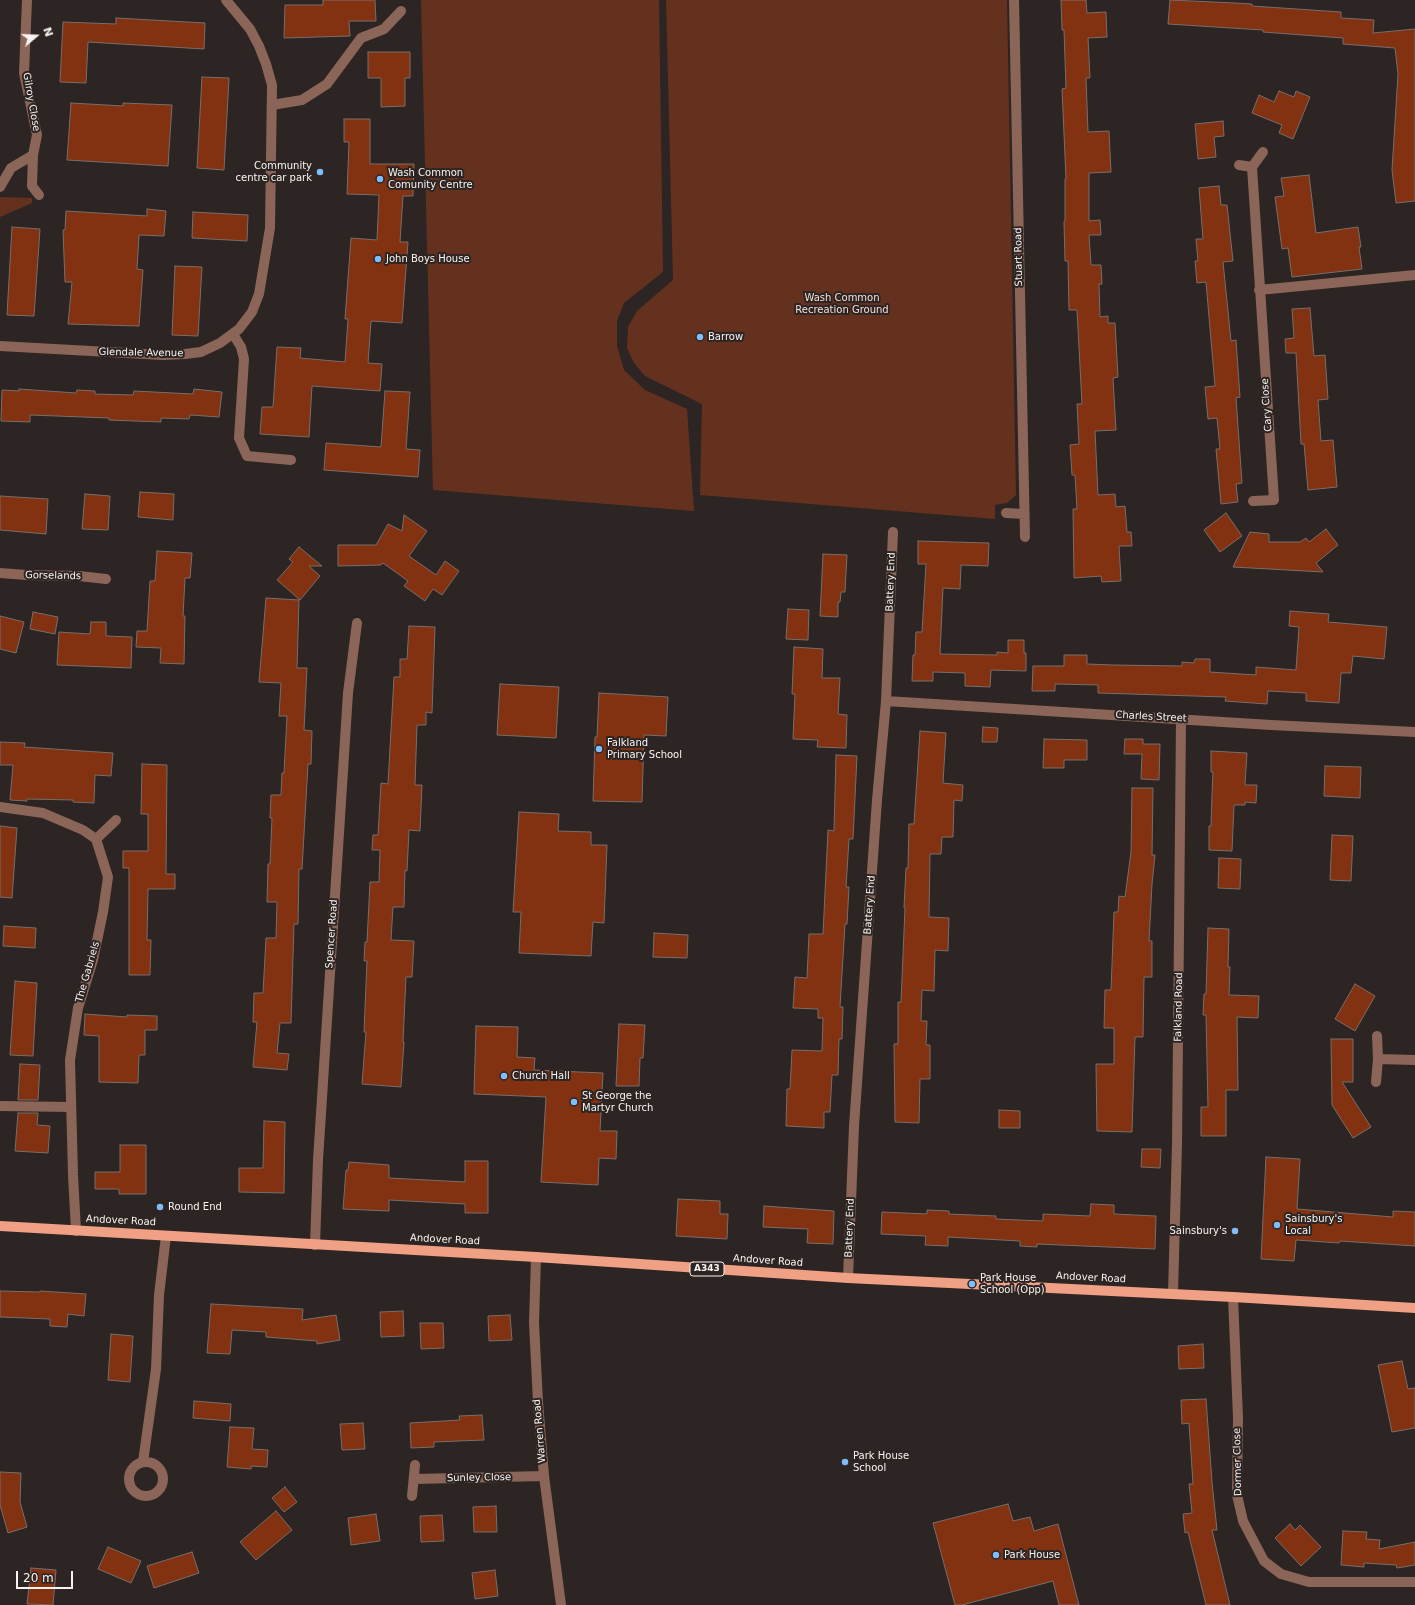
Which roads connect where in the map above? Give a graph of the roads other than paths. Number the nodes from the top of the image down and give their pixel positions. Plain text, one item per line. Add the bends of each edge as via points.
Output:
1 (27, 0) edge
2 (226, 0) edge
3 (1014, 0) edge
4 (401, 11) dead end
5 (272, 105) junction
6 (1263, 152) dead end
7 (33, 155) junction
8 (1239, 166) dead end
9 (1252, 167) junction
10 (0, 187) edge
11 (39, 195) dead end
12 (1415, 275) edge
13 (1259, 290) junction
14 (233, 334) junction
15 (0, 346) edge
16 (291, 460) dead end
17 (1253, 501) dead end
18 (1006, 513) dead end
19 (1024, 514) junction
20 (893, 532) dead end
21 (1025, 537) dead end
22 (0, 574) edge
23 (106, 579) dead end
24 (357, 623) dead end
25 (886, 701) junction
26 (1181, 719) junction
27 (1415, 732) edge
28 (0, 807) edge
29 (116, 820) dead end
30 (96, 839) junction
31 (1377, 1036) dead end
32 (1378, 1059) junction
33 (1415, 1060) edge
34 (1376, 1082) dead end
35 (0, 1106) edge
36 (70, 1107) junction
37 (0, 1226) edge
38 (76, 1231) junction
39 (166, 1236) junction
40 (316, 1245) junction
41 (536, 1257) junction
42 (848, 1278) junction
43 (1173, 1294) junction
44 (1233, 1297) junction
45 (1415, 1308) edge
46 (143, 1462) dead end
47 (415, 1465) dead end
48 (544, 1476) junction
49 (414, 1479) junction
50 (412, 1496) dead end
51 (1415, 1582) edge
52 (561, 1605) edge

1 - 7 street, Gilroy Close via 24,73 37,135
2 - 5 street, Glendale Avenue via 250,29 259,46 272,85
3 - 19 street, Stuart Road
4 - 5 street via 384,29 361,38 327,84 302,100
5 - 14 street, Glendale Avenue via 270,228 265,259 259,294 252,312
6 - 9 street
7 - 10 street via 11,168
7 - 11 street, Gilroy Close via 32,186
8 - 9 street
9 - 13 street, Cary Close
12 - 13 street
13 - 17 street, Cary Close via 1274,500
14 - 15 street, Glendale Avenue via 212,348 186,354
14 - 16 street via 241,347 244,360 239,438 248,456
18 - 19 street
19 - 21 street, Stuart Road
20 - 25 street, Battery End
22 - 23 street, Gorselands
24 - 40 street, Spencer Road via 348,693 318,1160
25 - 26 street, Charles Street
25 - 42 street, Battery End via 854,1126
26 - 27 street, Charles Street
26 - 43 street, Falkland Road via 1178,1144
28 - 30 street via 43,812 83,830
29 - 30 street
30 - 36 street, The Gabriels via 108,877 93,960 78,1008 70,1060
31 - 32 street
32 - 33 street
32 - 34 street
35 - 36 street
36 - 38 street, The Gabriels
37 - 38 main road, Andover Road / A343
38 - 39 main road, Andover Road / A343
39 - 40 main road, Andover Road / A343
39 - 46 street via 159,1295 156,1368
40 - 41 main road, Andover Road / A343
41 - 42 main road, Andover Road / A343
41 - 48 street, Warren Road via 534,1323
42 - 43 main road, Andover Road / A343
43 - 44 main road, Andover Road / A343
44 - 45 main road, Andover Road / A343
44 - 51 street, Dormer Close via 1238,1418 1237,1495 1243,1521 1264,1561 1281,1574 1310,1582
47 - 49 street
48 - 49 street, Sunley Close
48 - 52 street, Warren Road
49 - 50 street

